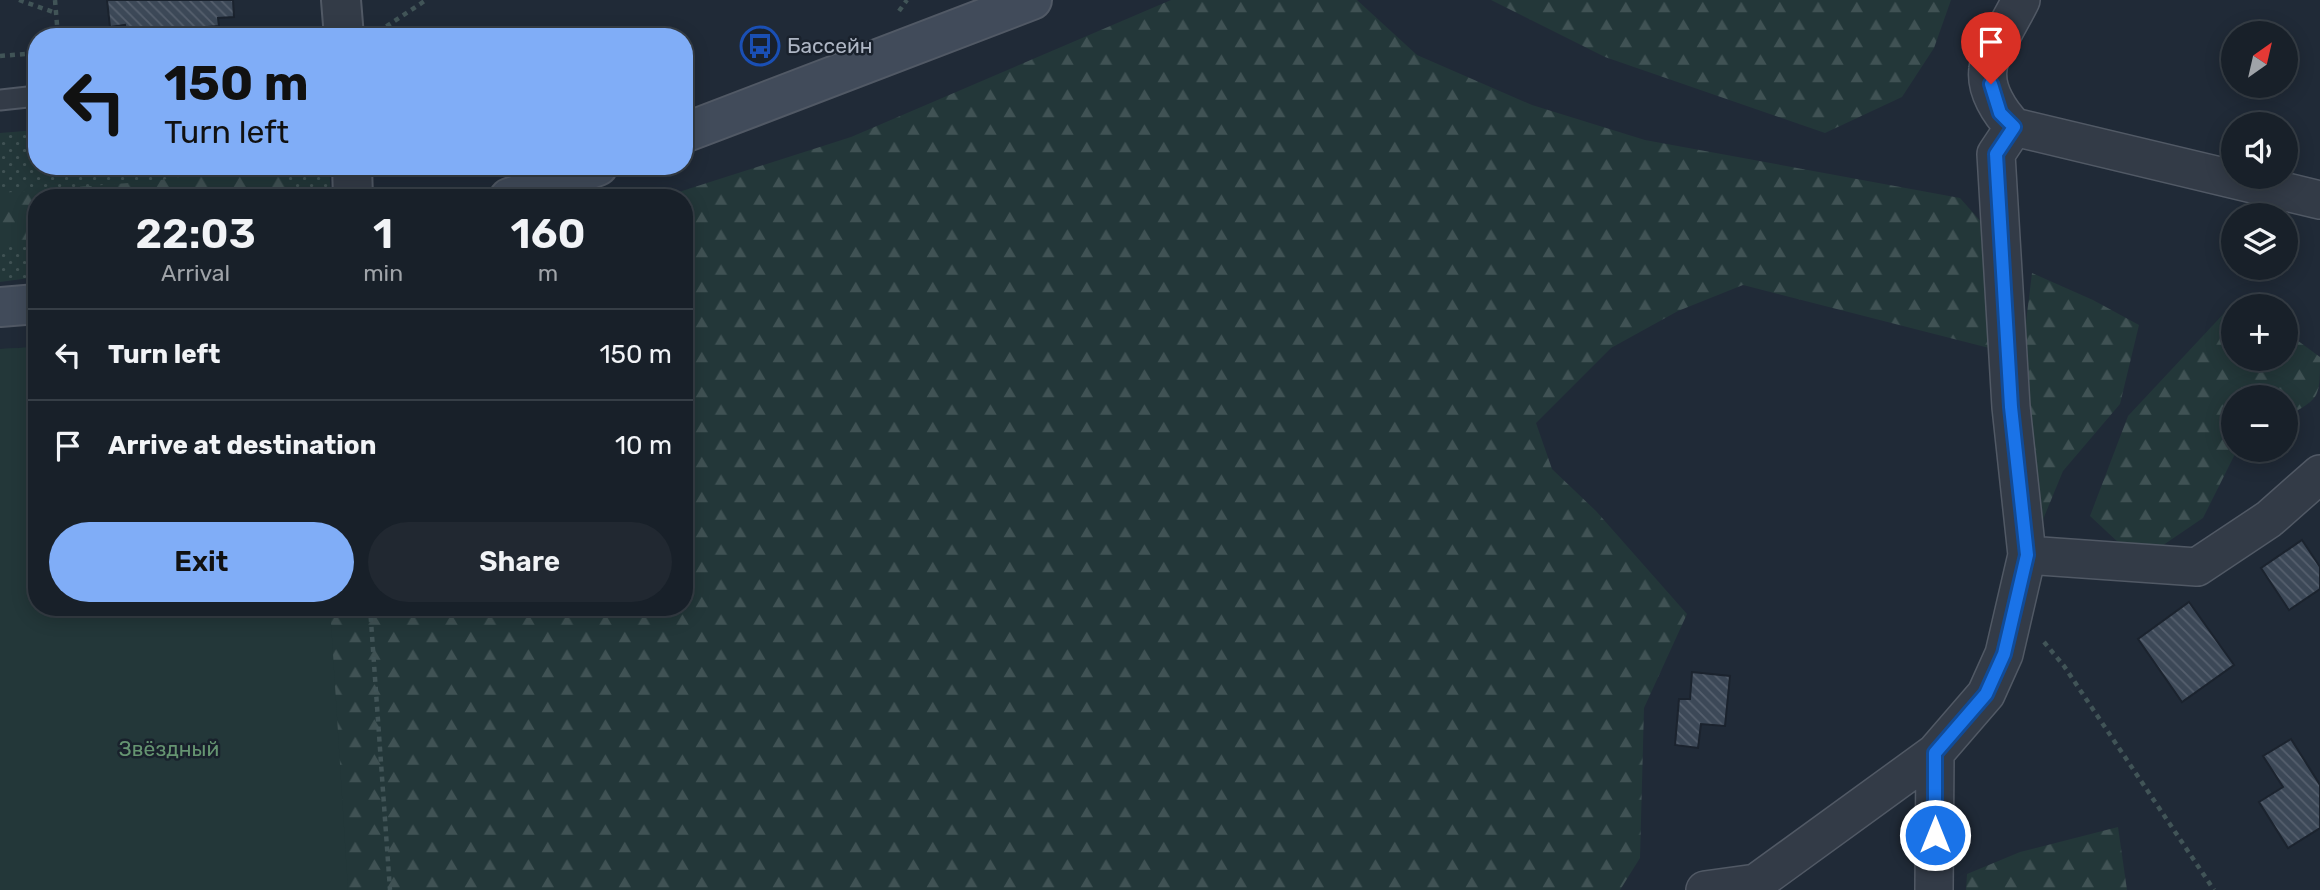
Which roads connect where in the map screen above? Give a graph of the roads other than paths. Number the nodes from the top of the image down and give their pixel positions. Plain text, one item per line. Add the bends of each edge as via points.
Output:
1 (341, 0) edge
2 (1031, 0) edge
3 (2021, 0) edge
4 (343, 28) edge
5 (28, 97) edge
6 (0, 100) edge
7 (2014, 127) junction
8 (693, 130) edge
9 (572, 175) edge
10 (534, 189) edge
11 (2320, 200) edge
12 (28, 305) edge
13 (0, 307) edge
14 (2320, 474) edge
15 (2027, 555) junction
16 (1935, 753) junction
17 (1705, 890) edge
18 (1934, 890) edge

1 - 4 street
2 - 8 main road
3 - 7 street via 1988,69 1993,99
5 - 6 lane
7 - 11 street
7 - 15 street via 1996,154 2011,407
9 - 10 main road
12 - 13 main road
14 - 15 street via 2269,519 2197,567
15 - 16 street via 2004,654 1986,694
16 - 17 street via 1756,883
16 - 18 street

